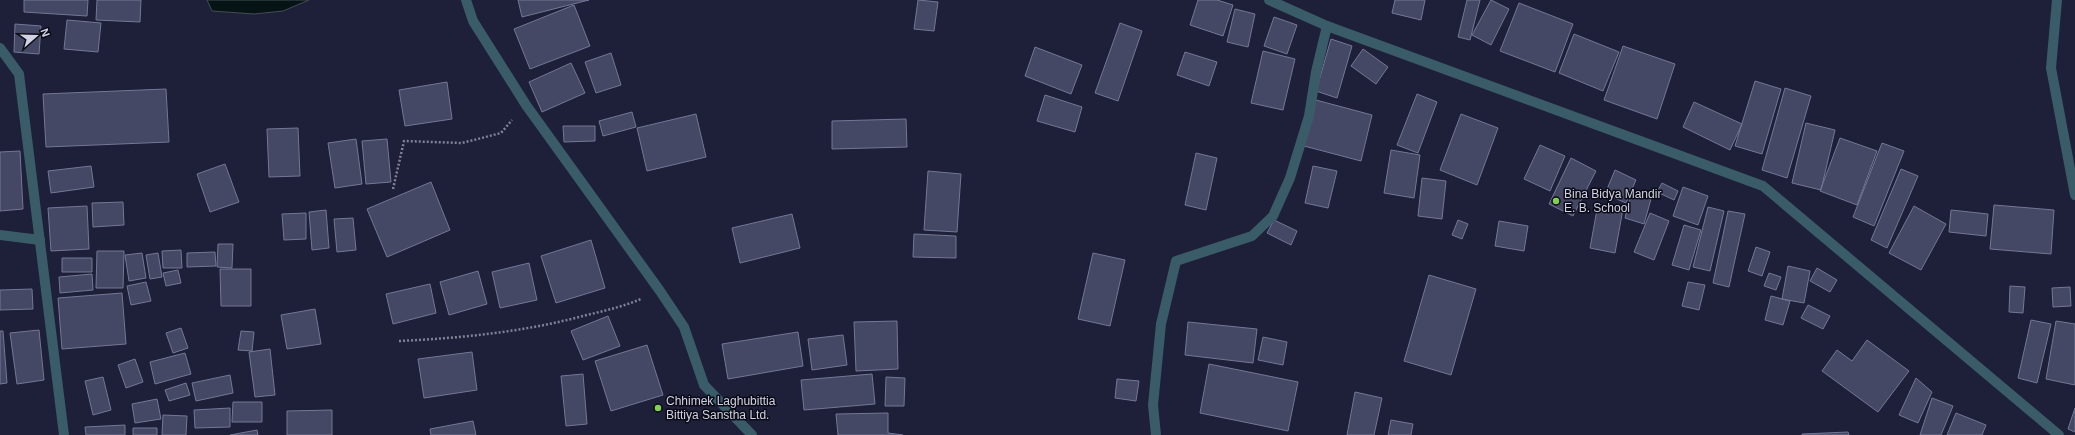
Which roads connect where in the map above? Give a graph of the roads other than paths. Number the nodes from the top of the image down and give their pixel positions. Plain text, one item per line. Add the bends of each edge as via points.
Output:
1 (466, 0) edge
2 (1269, 0) edge
3 (2057, 0) edge
4 (1327, 26) junction
5 (0, 48) edge
6 (2075, 195) edge
7 (0, 235) edge
8 (40, 240) junction
9 (64, 435) edge
10 (752, 435) edge
11 (1156, 435) edge
12 (2059, 435) edge

1 - 10 street via 473,21 526,105 684,327 704,385
2 - 4 street
3 - 6 street via 2051,68
4 - 11 street via 1309,116 1290,178 1273,216 1252,236 1176,261 1161,324 1153,405
4 - 12 street via 1763,186
5 - 8 street via 19,74
7 - 8 street
8 - 9 street

